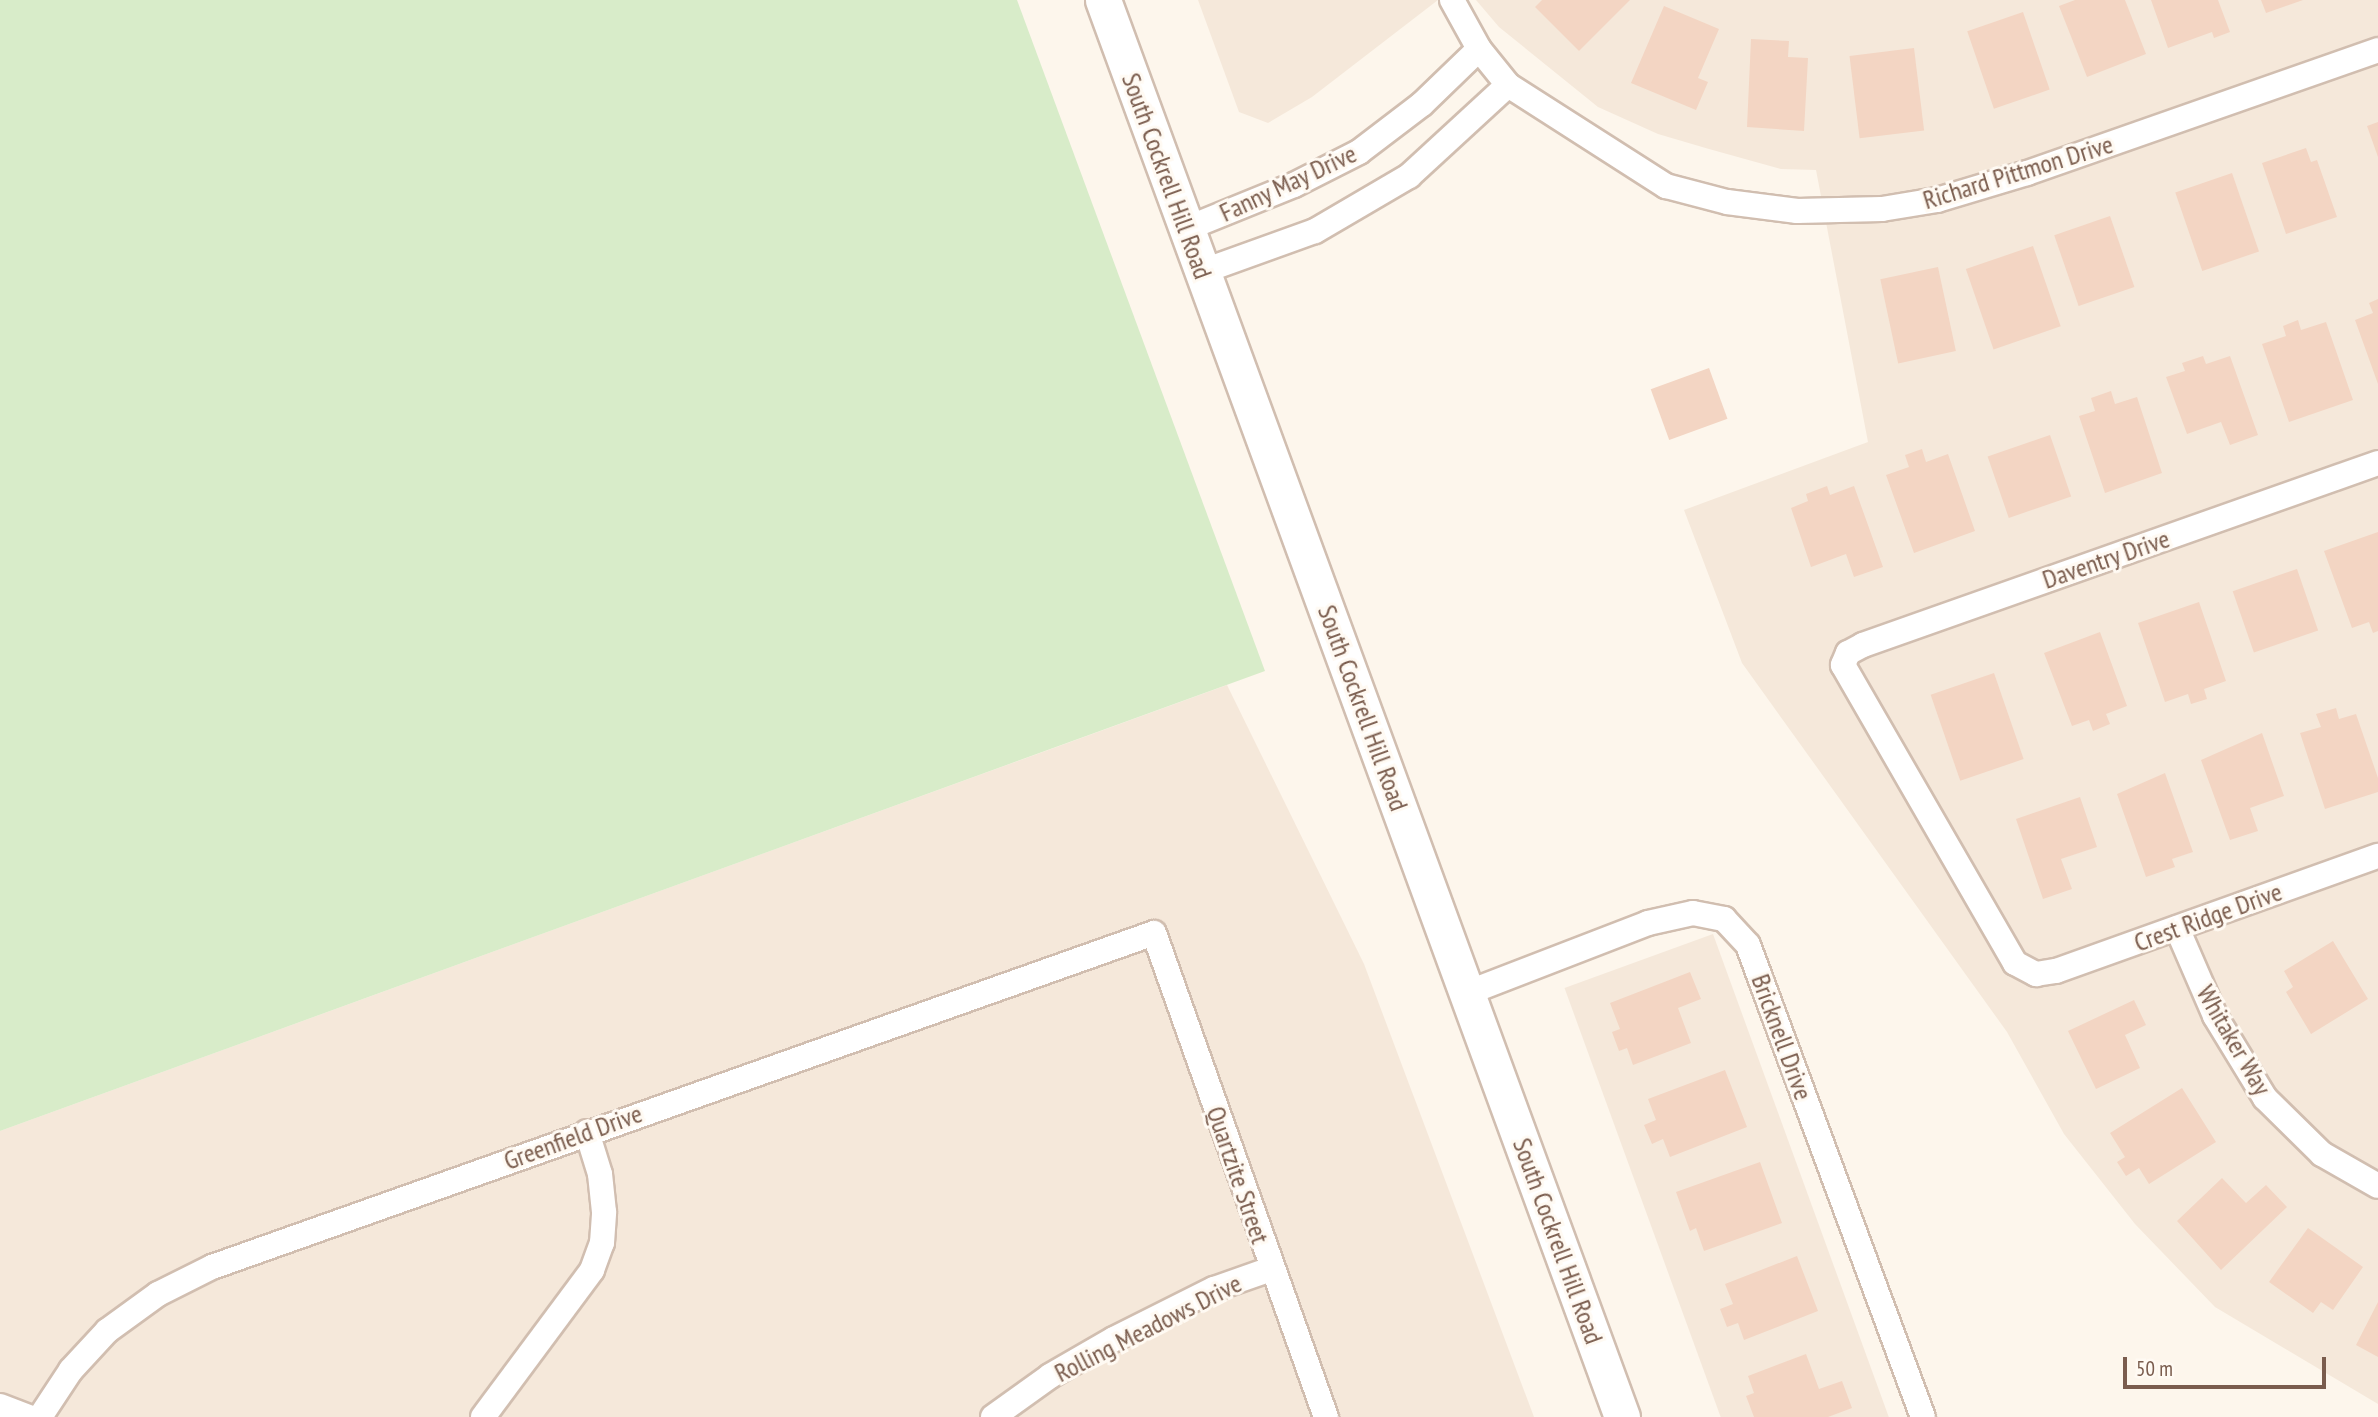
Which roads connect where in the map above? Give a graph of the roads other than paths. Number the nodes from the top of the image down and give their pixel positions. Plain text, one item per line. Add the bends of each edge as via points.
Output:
1 (1103, 0) edge
2 (1452, 0) edge
3 (1479, 49) junction
4 (2378, 50) edge
5 (1508, 85) junction
6 (1188, 228) junction
7 (1201, 272) junction
8 (2378, 463) edge
9 (2378, 856) edge
10 (2177, 928) junction
11 (1154, 933) joint
12 (2036, 974) joint
13 (1467, 993) junction
14 (587, 1132) junction
15 (2378, 1186) edge
16 (1271, 1269) junction
17 (0, 1406) edge
18 (28, 1417) edge
19 (40, 1417) edge
20 (483, 1417) edge
21 (993, 1417) edge
22 (1326, 1417) edge
23 (1622, 1417) edge
24 (1923, 1417) edge

1 - 6 main road, South Cockrell Hill Road
2 - 3 street, Richard Pittmon Drive
3 - 5 street, Richard Pittmon Drive
3 - 6 street, Fanny May Drive via 1422,104 1359,152 1294,185
4 - 5 street, Richard Pittmon Drive via 2027,173 1937,200 1882,209 1797,211 1727,202 1666,186
5 - 7 street, Fanny May Drive via 1409,176 1315,231
6 - 7 main road, South Cockrell Hill Road
7 - 13 main road, South Cockrell Hill Road
8 - 12 street, Daventry Drive via 1848,653 1843,665 2015,963
9 - 10 street, Crest Ridge Drive
10 - 12 street, Crest Ridge Drive
10 - 15 street, Whitaker Way via 2216,1016 2265,1098 2322,1154
11 - 14 street, Greenfield Drive
11 - 16 street, Quartzite Street
13 - 23 main road, South Cockrell Hill Road
13 - 24 street, Bricknell Drive via 1648,923 1693,913 1724,919 1748,945
14 - 19 street, Greenfield Drive via 212,1267 158,1294 107,1331 71,1370
14 - 20 street via 600,1174 604,1212 602,1243 593,1270
16 - 21 street, Rolling Meadows Drive via 1214,1289 1114,1339
16 - 22 street, Quartzite Street
17 - 18 street

